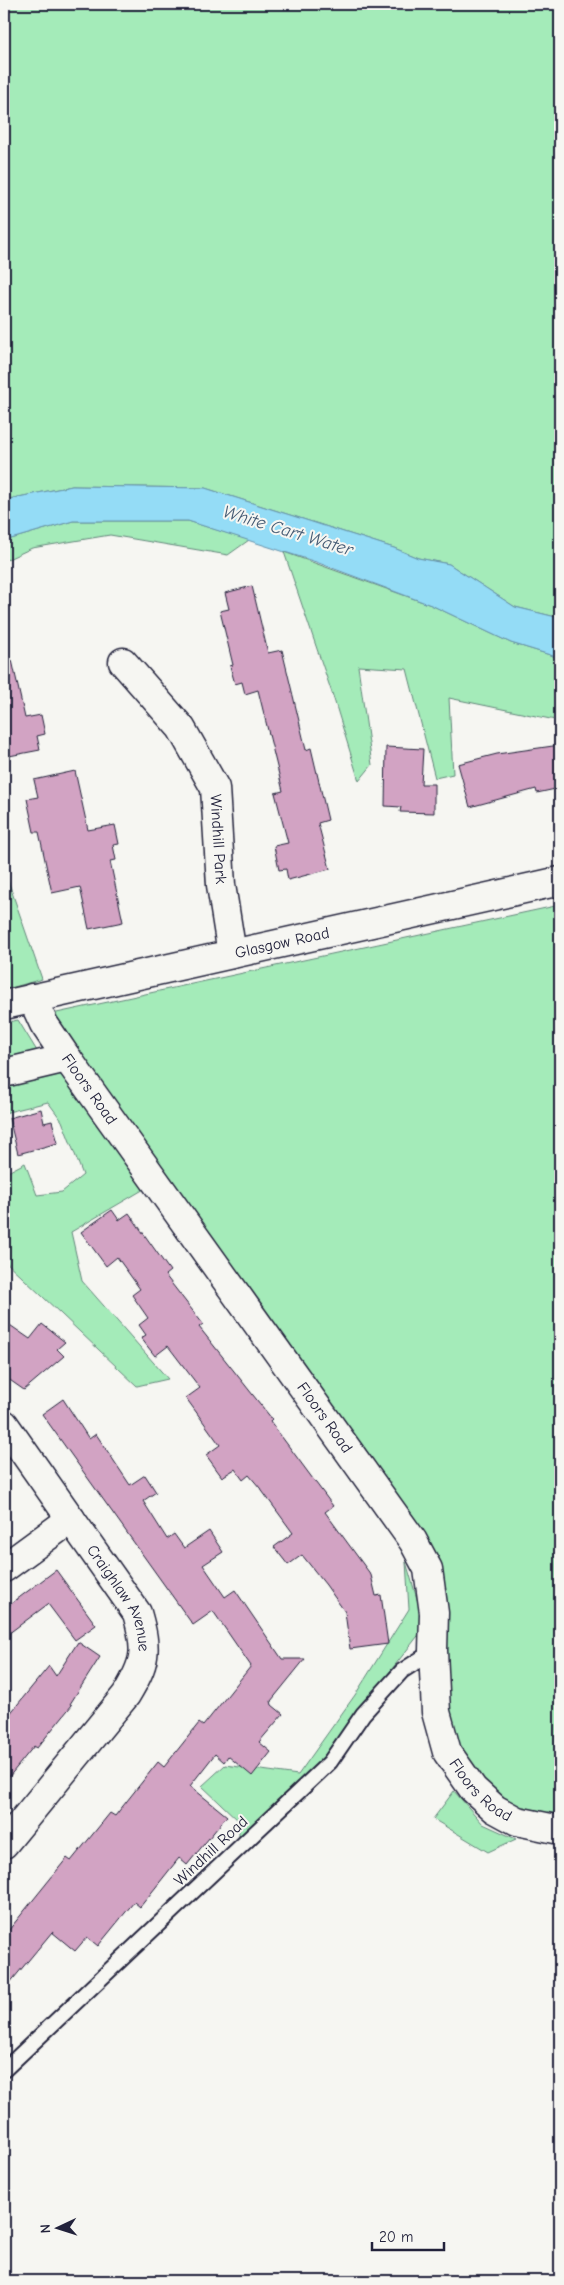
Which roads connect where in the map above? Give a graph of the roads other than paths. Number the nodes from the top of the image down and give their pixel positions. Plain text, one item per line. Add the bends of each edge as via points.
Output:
1 (123, 662) dead end
2 (560, 881) edge
3 (232, 954) junction
4 (32, 998) junction
5 (4, 1005) edge
6 (67, 1058) junction
7 (4, 1073) edge
8 (4, 1424) edge
9 (70, 1519) junction
10 (4, 1568) edge
11 (433, 1651) junction
12 (560, 1830) edge
13 (4, 1844) edge
14 (4, 2070) edge

1 - 3 street, Windhill Park via 181,728 215,788 221,885
2 - 3 street, Glasgow Road
3 - 4 street, Glasgow Road
4 - 5 street, Glasgow Road
4 - 6 street, Floors Road via 44,1024
6 - 7 street
6 - 11 street, Floors Road via 413,1541 428,1569 434,1613
8 - 9 street, Craighlaw Avenue
9 - 10 street
9 - 13 street, Craighlaw Avenue via 137,1613 144,1656 138,1675 126,1695
11 - 12 street, Floors Road via 436,1712 447,1752 473,1789 516,1822
11 - 14 lane, Windhill Road via 402,1671 363,1714 330,1762

